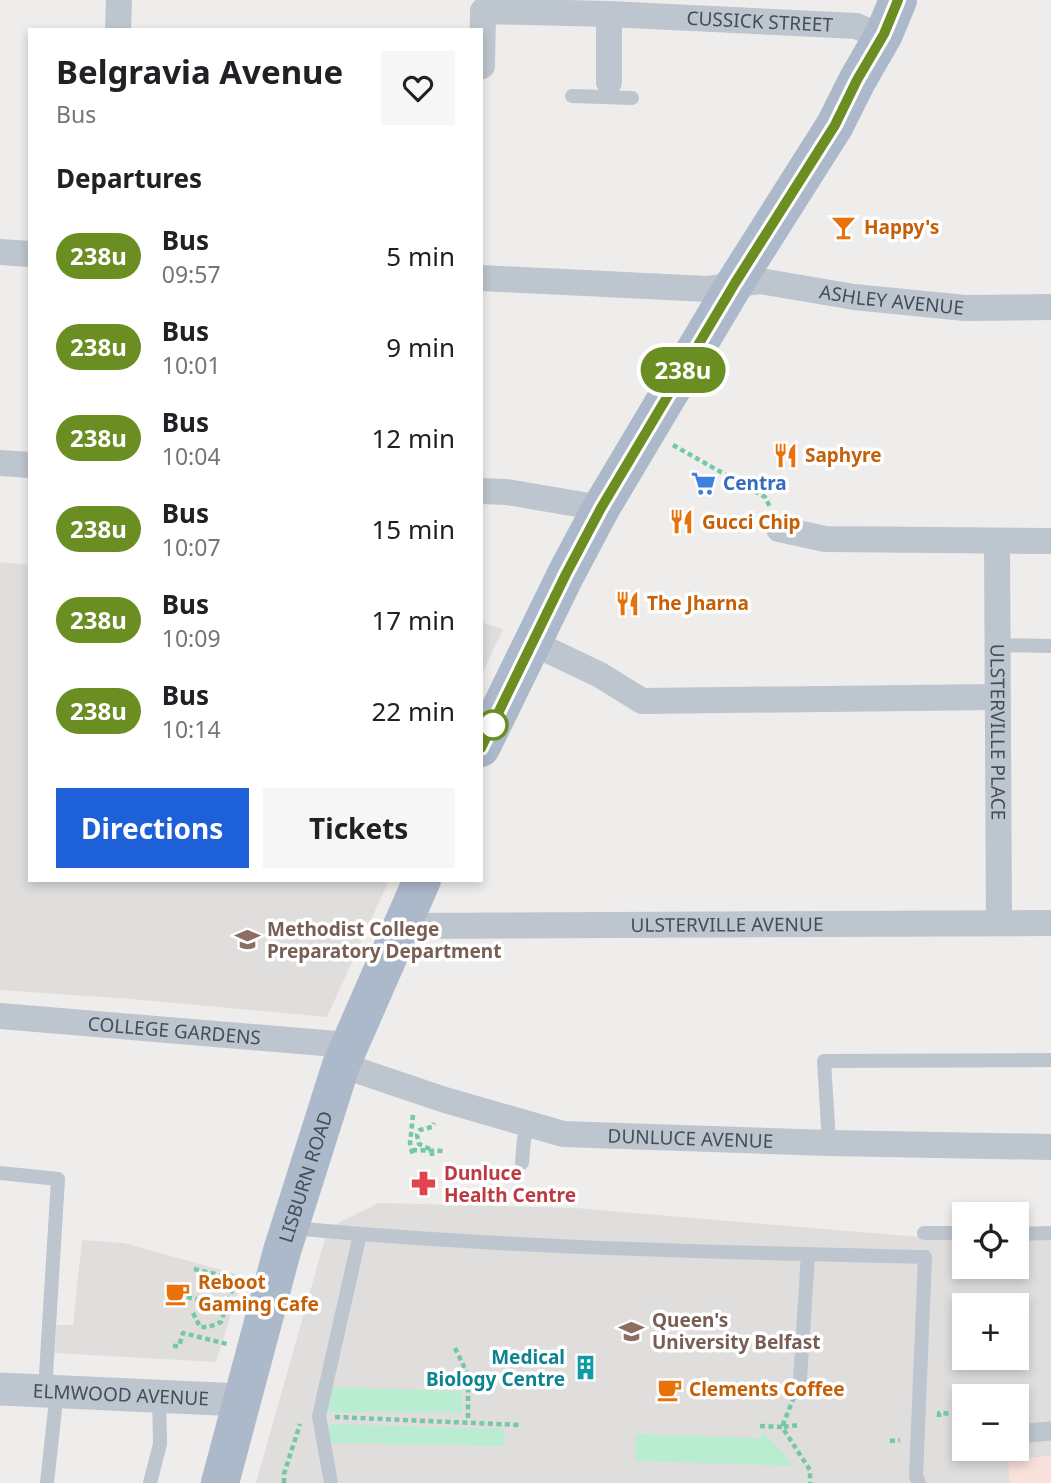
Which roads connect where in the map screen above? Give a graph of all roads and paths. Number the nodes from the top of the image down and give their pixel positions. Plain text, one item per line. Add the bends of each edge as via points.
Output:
1 (119, 0) edge
2 (898, 0) edge
3 (609, 14) junction
4 (118, 28) edge
5 (483, 28) edge
6 (881, 37) junction
7 (609, 90) junction
8 (572, 96) dead end
9 (632, 98) dead end
10 (0, 252) edge
11 (28, 254) edge
12 (483, 278) edge
13 (735, 283) junction
14 (1051, 307) edge
15 (648, 431) junction
16 (0, 463) edge
17 (28, 465) edge
18 (483, 491) edge
19 (601, 508) junction
20 (779, 529) joint
21 (997, 541) junction
22 (1051, 541) edge
23 (533, 643) junction
24 (996, 645) junction
25 (1051, 646) edge
26 (996, 697) junction
27 (483, 744) edge
28 (421, 882) edge
29 (999, 923) junction
30 (1051, 923) edge
31 (401, 926) junction
32 (0, 1016) edge
33 (345, 1055) junction
34 (1051, 1060) edge
35 (415, 1089) junction
36 (445, 1100) junction
37 (530, 1125) junction
38 (829, 1143) junction
39 (1051, 1147) edge
40 (443, 1151) dead end
41 (432, 1153) junction
42 (522, 1163) dead end
43 (0, 1173) edge
44 (289, 1228) junction
45 (924, 1233) dead end
46 (952, 1233) edge
47 (1051, 1233) edge
48 (360, 1234) junction
49 (1029, 1234) edge
50 (808, 1254) junction
51 (194, 1269) dead end
52 (205, 1272) dead end
53 (235, 1280) dead end
54 (187, 1297) dead end
55 (220, 1305) dead end
56 (193, 1313) dead end
57 (173, 1346) dead end
58 (455, 1348) dead end
59 (254, 1351) junction
60 (800, 1380) joint
61 (0, 1389) edge
62 (51, 1391) junction
63 (159, 1396) junction
64 (241, 1400) junction
65 (320, 1416) junction
66 (468, 1421) junction
67 (520, 1425) dead end
68 (799, 1425) dead end
69 (760, 1426) dead end
70 (782, 1427) junction
71 (1051, 1431) edge
72 (1029, 1433) edge
73 (47, 1483) edge
74 (150, 1483) edge
75 (220, 1483) edge
76 (284, 1483) edge
77 (331, 1483) edge
78 (810, 1483) edge
79 (919, 1483) edge

1 - 4 street
2 - 6 main road
3 - 5 street, CUSSICK STREET via 483,11
3 - 6 street, CUSSICK STREET via 856,26
3 - 7 street
6 - 13 main road via 835,125
7 - 8 lane
7 - 9 lane
10 - 11 street
12 - 13 street, ASHLEY AVENUE via 707,289
13 - 14 street, ASHLEY AVENUE via 760,281 854,297 965,308
13 - 15 main road
15 - 19 main road
15 - 20 path via 765,497
16 - 17 street
18 - 19 street
19 - 23 main road
20 - 21 street via 825,540
21 - 22 street
21 - 24 street, ULSTERVILLE PLACE
23 - 26 street via 642,701
23 - 27 main road
24 - 25 lane
24 - 26 street, ULSTERVILLE PLACE
26 - 29 street, ULSTERVILLE PLACE
28 - 31 main road, LISBURN ROAD
29 - 30 street, ULSTERVILLE AVENUE
29 - 31 street, ULSTERVILLE AVENUE
31 - 33 main road, LISBURN ROAD
32 - 33 street, COLLEGE GARDENS
33 - 35 street, DUNLUCE AVENUE
33 - 44 main road, LISBURN ROAD
34 - 38 lane via 824,1061
35 - 36 street, DUNLUCE AVENUE
35 - 41 path via 410,1143 413,1154
36 - 37 street, DUNLUCE AVENUE
36 - 41 path via 432,1127 417,1135 419,1144
37 - 38 street, DUNLUCE AVENUE via 563,1134
37 - 42 lane
38 - 39 street, DUNLUCE AVENUE
40 - 41 path
43 - 62 lane via 58,1179
44 - 48 lane
44 - 59 main road, LISBURN ROAD
45 - 46 lane
47 - 49 lane
48 - 50 lane
48 - 65 lane
50 - 60 lane
50 - 79 lane via 925,1258
51 - 52 path
53 - 56 path via 221,1321 200,1327
54 - 55 path
57 - 59 path via 179,1346 183,1333
58 - 66 path via 468,1375
59 - 64 main road, LISBURN ROAD
60 - 70 path
61 - 62 street, ELMWOOD AVENUE
62 - 63 street, ELMWOOD AVENUE
62 - 73 lane
63 - 64 street, ELMWOOD AVENUE
63 - 74 lane via 159,1444
64 - 75 main road, LISBURN ROAD
65 - 66 path
65 - 76 path via 309,1426 300,1424
65 - 77 lane
66 - 67 path
68 - 70 path
69 - 70 path
70 - 78 path via 810,1469
71 - 72 street

